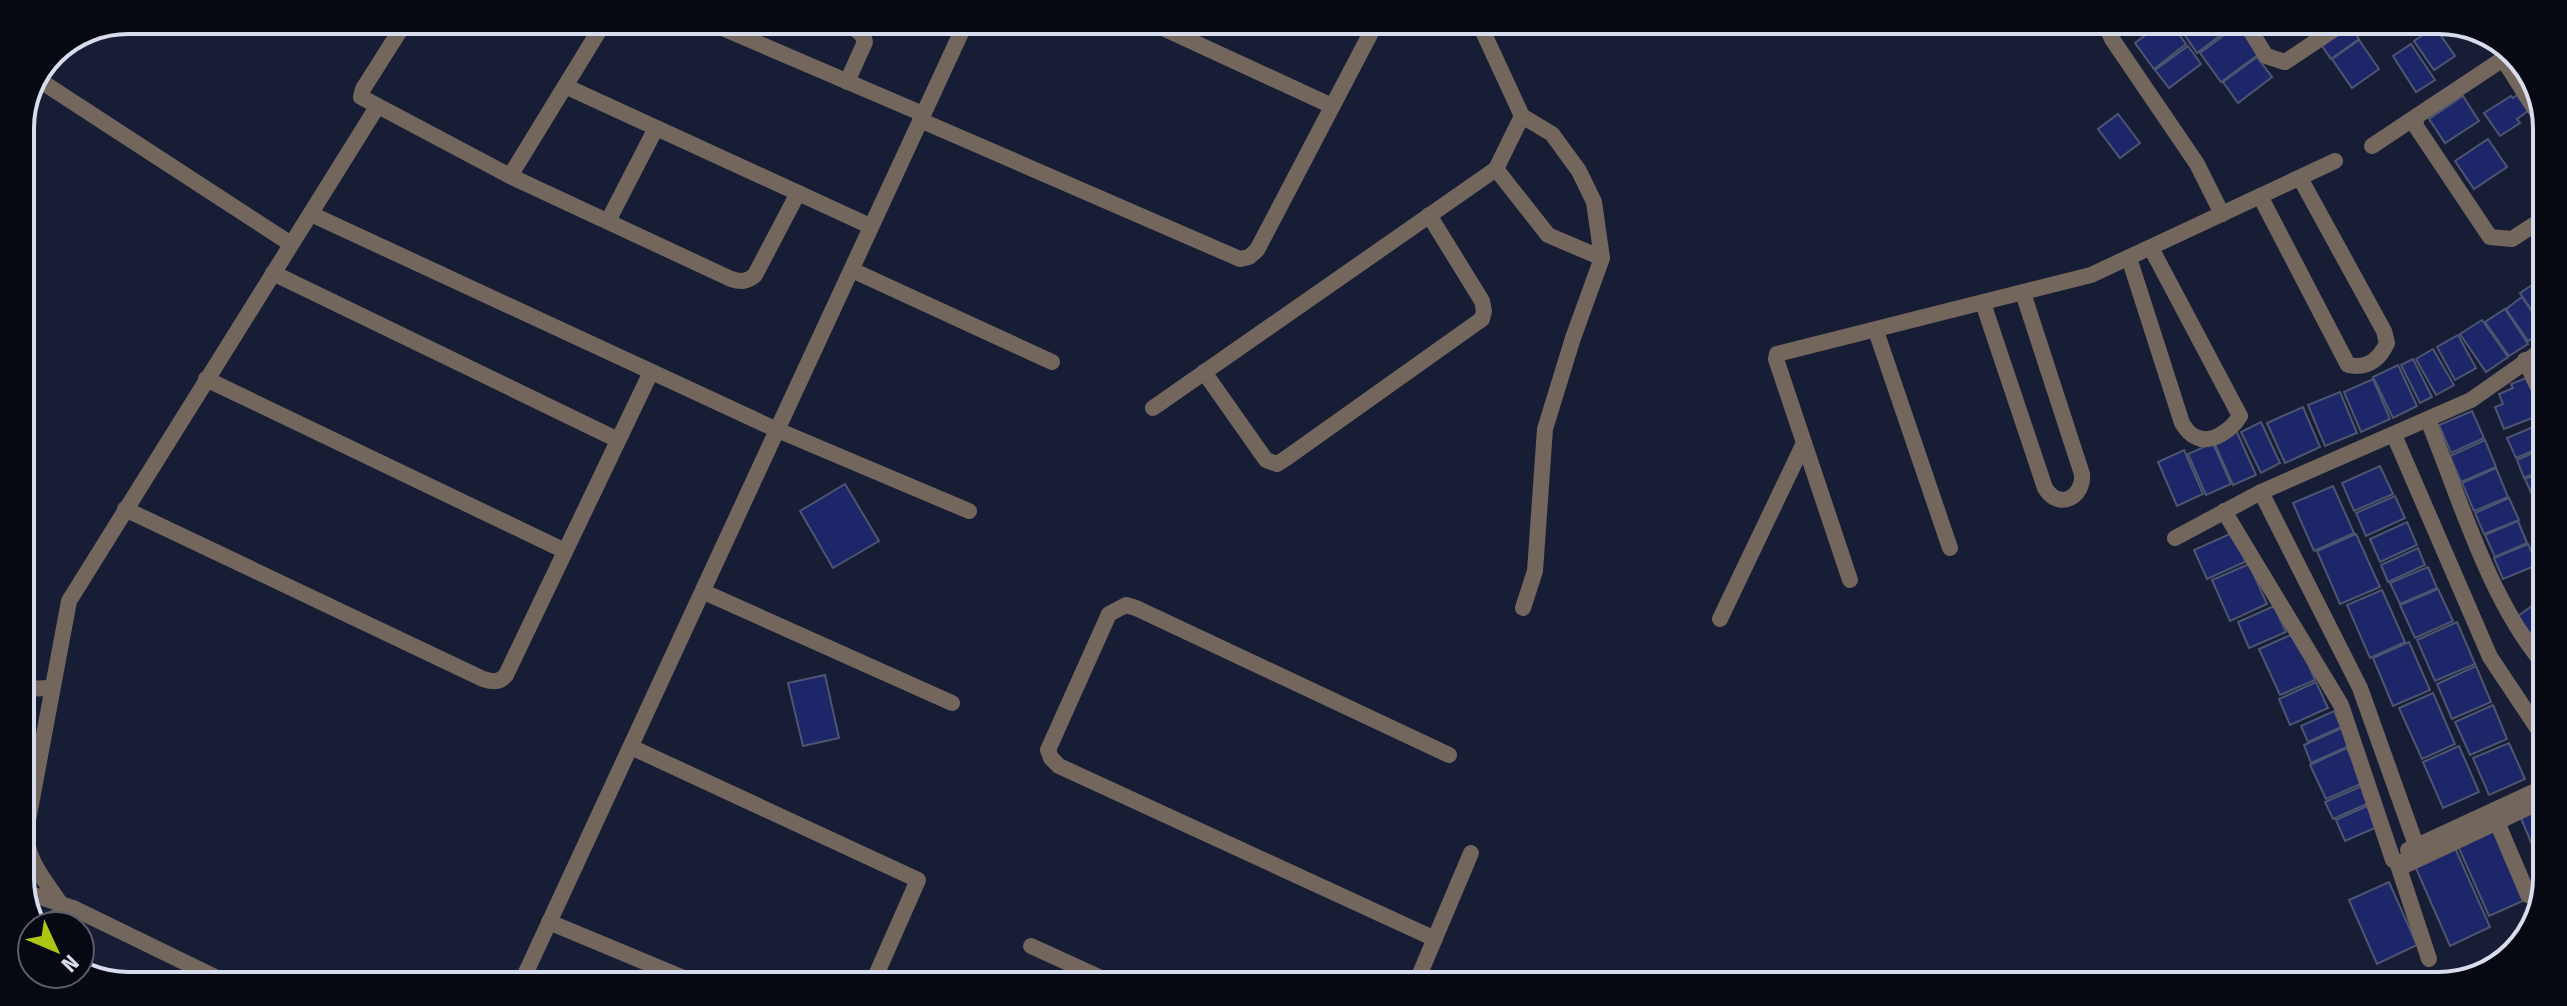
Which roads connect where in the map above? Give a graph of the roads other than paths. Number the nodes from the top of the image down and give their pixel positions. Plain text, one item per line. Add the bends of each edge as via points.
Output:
1 (398, 34) edge
2 (597, 34) edge
3 (736, 34) edge
4 (862, 34) edge
5 (960, 34) edge
6 (1176, 34) edge
7 (1370, 34) edge
8 (1484, 34) edge
9 (2110, 34) edge
10 (2253, 34) edge
11 (2327, 34) edge
12 (2503, 59) edge
13 (847, 82) junction
14 (45, 84) edge
15 (565, 86) junction
16 (1332, 106) junction
17 (377, 107) junction
18 (1522, 116) junction
19 (2417, 116) junction
20 (921, 117) junction
21 (656, 128) junction
22 (2372, 146) dead end
23 (2335, 161) dead end
24 (1496, 169) junction
25 (510, 176) junction
26 (2300, 178) junction
27 (798, 193) junction
28 (2260, 196) junction
29 (311, 214) junction
30 (2222, 214) junction
31 (1429, 215) junction
32 (608, 221) junction
33 (2533, 225) edge
34 (870, 226) junction
35 (291, 244) junction
36 (2151, 248) junction
37 (1602, 258) junction
38 (2129, 258) junction
39 (852, 270) junction
40 (273, 273) junction
41 (2023, 293) junction
42 (1983, 303) junction
43 (1876, 331) junction
44 (2533, 356) edge
45 (2525, 360) junction
46 (1052, 362) dead end
47 (651, 372) junction
48 (1204, 372) junction
49 (2533, 377) edge
50 (206, 379) junction
51 (1153, 408) dead end
52 (2428, 420) junction
53 (775, 429) junction
54 (2394, 435) junction
55 (618, 440) junction
56 (1804, 443) junction
57 (2261, 492) junction
58 (125, 509) junction
59 (969, 511) dead end
60 (2224, 511) junction
61 (2175, 538) dead end
62 (1950, 548) dead end
63 (565, 551) junction
64 (1850, 580) dead end
65 (704, 592) junction
66 (1523, 608) dead end
67 (1720, 619) dead end
68 (2533, 652) edge
69 (52, 688) junction
70 (34, 689) edge
71 (952, 703) dead end
72 (2533, 722) edge
73 (631, 747) junction
74 (1449, 755) dead end
75 (34, 787) edge
76 (2533, 792) edge
77 (2533, 805) edge
78 (2497, 822) junction
79 (2416, 845) junction
80 (1471, 853) dead end
81 (2395, 861) junction
82 (34, 864) edge
83 (36, 895) edge
84 (2528, 895) dead end
85 (67, 905) junction
86 (60, 910) edge
87 (549, 922) junction
88 (1435, 939) junction
89 (1031, 946) dead end
90 (2429, 959) dead end
91 (205, 972) edge
92 (526, 972) edge
93 (669, 972) edge
94 (877, 972) edge
95 (1088, 972) edge
96 (1421, 972) edge

1 - 17 street via 363,89 361,97
2 - 15 street
3 - 13 street
4 - 13 street via 865,42
5 - 20 street
6 - 16 street
7 - 16 street
8 - 18 street
9 - 30 street via 2197,164
10 - 11 street via 2266,56 2285,62
12 - 19 street
13 - 20 street
14 - 35 street
15 - 21 street
15 - 25 street
16 - 20 street via 1257,250 1240,259
17 - 25 street
17 - 29 street
18 - 24 street
18 - 37 street via 1552,134 1579,171 1594,202
19 - 22 street
19 - 33 street via 2415,125 2490,237 2512,239
20 - 34 street
21 - 27 street
21 - 32 street
23 - 26 street
24 - 31 street
24 - 37 street via 1548,235
25 - 32 street
26 - 28 street
26 - 28 street via 2384,331 2387,343 2370,365 2348,365
27 - 32 street via 755,275 740,282
27 - 34 street
28 - 30 street
29 - 35 street
29 - 47 street
30 - 36 street
31 - 48 street
31 - 48 street via 1482,301 1482,319 1285,459 1277,464 1266,460
34 - 39 street
35 - 40 street
36 - 38 street
36 - 38 street via 2240,416 2219,435 2196,438 2182,423
37 - 66 street via 1545,429 1535,571
38 - 41 street via 2091,275
39 - 46 street
39 - 53 street
40 - 50 street
40 - 55 street
41 - 42 street
41 - 42 street via 2082,474 2083,485 2064,500 2045,488
42 - 43 street
43 - 56 street via 1777,354
43 - 62 street
44 - 45 street
45 - 49 street
45 - 52 street via 2471,400
47 - 53 street
47 - 55 street
48 - 51 street
50 - 58 street
50 - 63 street
52 - 54 street
52 - 68 street via 2491,577
53 - 59 street
53 - 65 street
54 - 57 street
54 - 72 street via 2490,657
55 - 63 street
56 - 64 street
56 - 67 street
57 - 60 street
57 - 79 street via 2360,688
58 - 63 street via 493,682 506,675
58 - 69 street via 69,601
60 - 61 street
60 - 81 street via 2341,705
65 - 71 street
65 - 73 street
69 - 70 street
69 - 75 street
73 - 87 street
73 - 94 street via 918,880
74 - 88 street via 1126,605 1109,614 1048,750 1059,766
76 - 79 street
77 - 78 street
78 - 81 street via 2408,864
78 - 84 street
79 - 81 street
80 - 88 street
81 - 90 street
82 - 85 street
83 - 85 street
85 - 86 street
85 - 91 street
87 - 92 street
87 - 93 street
88 - 96 street
89 - 95 street

